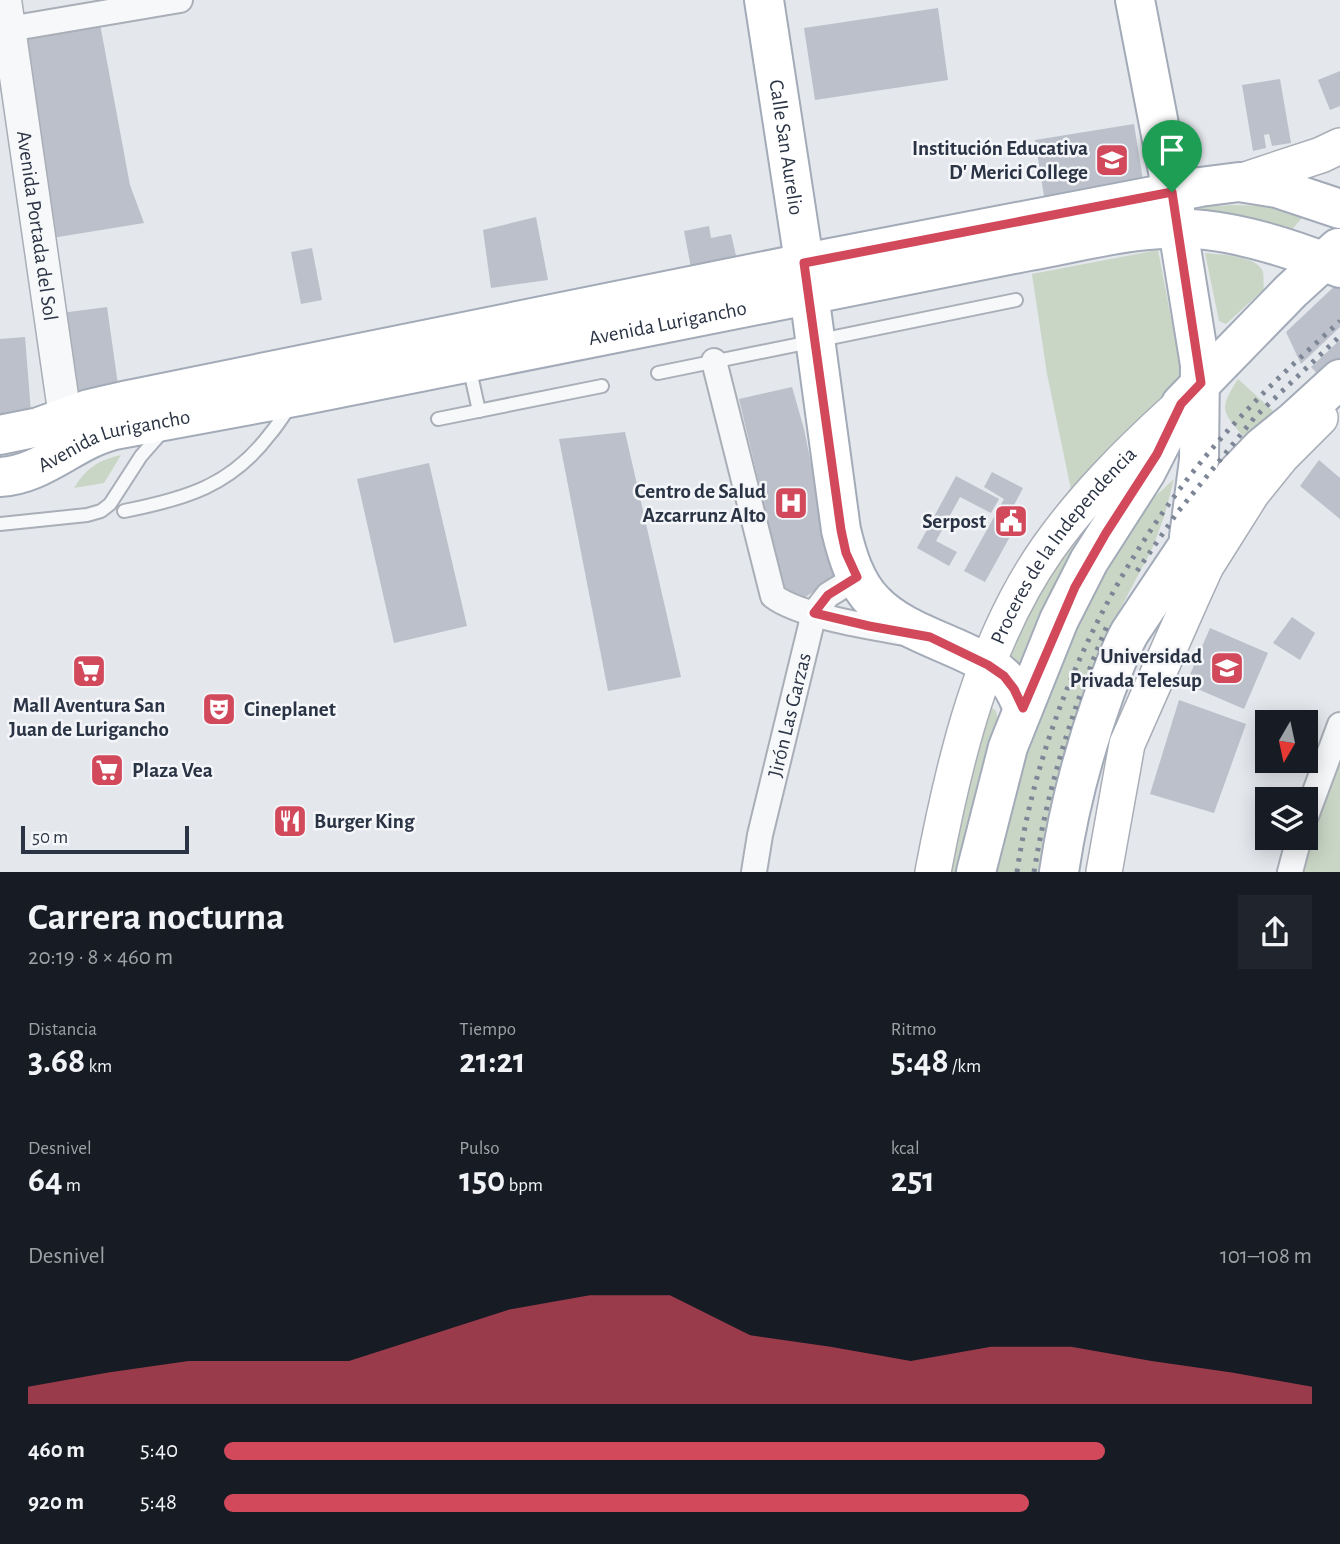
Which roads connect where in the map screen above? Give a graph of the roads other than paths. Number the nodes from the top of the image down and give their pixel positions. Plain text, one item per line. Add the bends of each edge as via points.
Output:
1 (180, 0) edge
2 (764, 0) edge
3 (1135, 0) edge
4 (7, 15) edge
5 (1340, 146) edge
6 (1239, 182) junction
7 (1340, 209) edge
8 (1175, 211) junction
9 (1335, 259) edge
10 (806, 279) junction
11 (1016, 300) dead end
12 (816, 340) junction
13 (714, 361) junction
14 (468, 362) junction
15 (658, 373) dead end
16 (1340, 379) edge
17 (602, 386) dead end
18 (1191, 393) junction
19 (299, 396) junction
20 (1340, 398) edge
21 (479, 411) junction
22 (176, 419) junction
23 (438, 419) dead end
24 (68, 433) junction
25 (0, 435) edge
26 (0, 477) edge
27 (124, 511) dead end
28 (0, 524) edge
29 (1188, 544) junction
30 (857, 577) junction
31 (814, 613) junction
32 (930, 637) junction
33 (988, 665) junction
34 (1023, 708) junction
35 (1340, 725) edge
36 (1127, 744) junction
37 (1317, 787) edge
38 (1296, 850) edge
39 (754, 872) edge
40 (933, 872) edge
41 (976, 872) edge
42 (1059, 872) edge
43 (1104, 872) edge
44 (1290, 872) edge

1 - 4 street
2 - 10 main road, Calle San Aurelio
3 - 8 main road
4 - 24 street, Avenida Portada del Sol
5 - 6 main road
6 - 7 main road, Avenida Lurigancho via 1277,188
6 - 8 main road, Avenida Lurigancho
8 - 9 main road, Avenida Lurigancho via 1205,230
8 - 10 main road, Avenida Lurigancho via 1151,230 1029,251
8 - 18 main road
9 - 18 main road via 1291,291
10 - 12 main road, Calle San Aurelio
10 - 14 main road, Avenida Lurigancho
10 - 24 main road, Avenida Lurigancho via 128,400
11 - 12 lane
12 - 13 lane
12 - 30 main road, Calle San Aurelio via 841,530
13 - 15 lane
13 - 31 street via 771,593 786,604
14 - 19 main road, Avenida Lurigancho
14 - 21 lane
16 - 29 main road via 1235,475
17 - 21 lane
18 - 29 main road via 1199,460
18 - 33 main road, Proceres de la Independencia via 1098,486 1047,550 1008,616
18 - 34 main road via 1075,587
19 - 22 main road, Avenida Lurigancho
19 - 27 lane via 259,447 216,484 185,497
20 - 36 main road via 1266,474 1218,548
21 - 23 lane
22 - 24 main road, Avenida Lurigancho via 100,433
22 - 28 lane via 147,449 101,511
24 - 25 main road, Avenida Lurigancho via 39,428
24 - 26 main road, Avenida Lurigancho via 21,474
29 - 36 main road via 1141,680
29 - 42 main road via 1119,652 1081,766
30 - 31 street via 828,595
30 - 32 main road, Calle San Aurelio via 873,601 895,620
31 - 32 street
31 - 39 street, Jirón Las Garzas
32 - 33 main road, Calle San Aurelio
33 - 34 main road, Calle San Aurelio via 1010,682
33 - 40 main road, Proceres de la Independencia via 954,775
34 - 41 main road via 1008,747
35 - 37 street
36 - 43 main road
38 - 44 street

